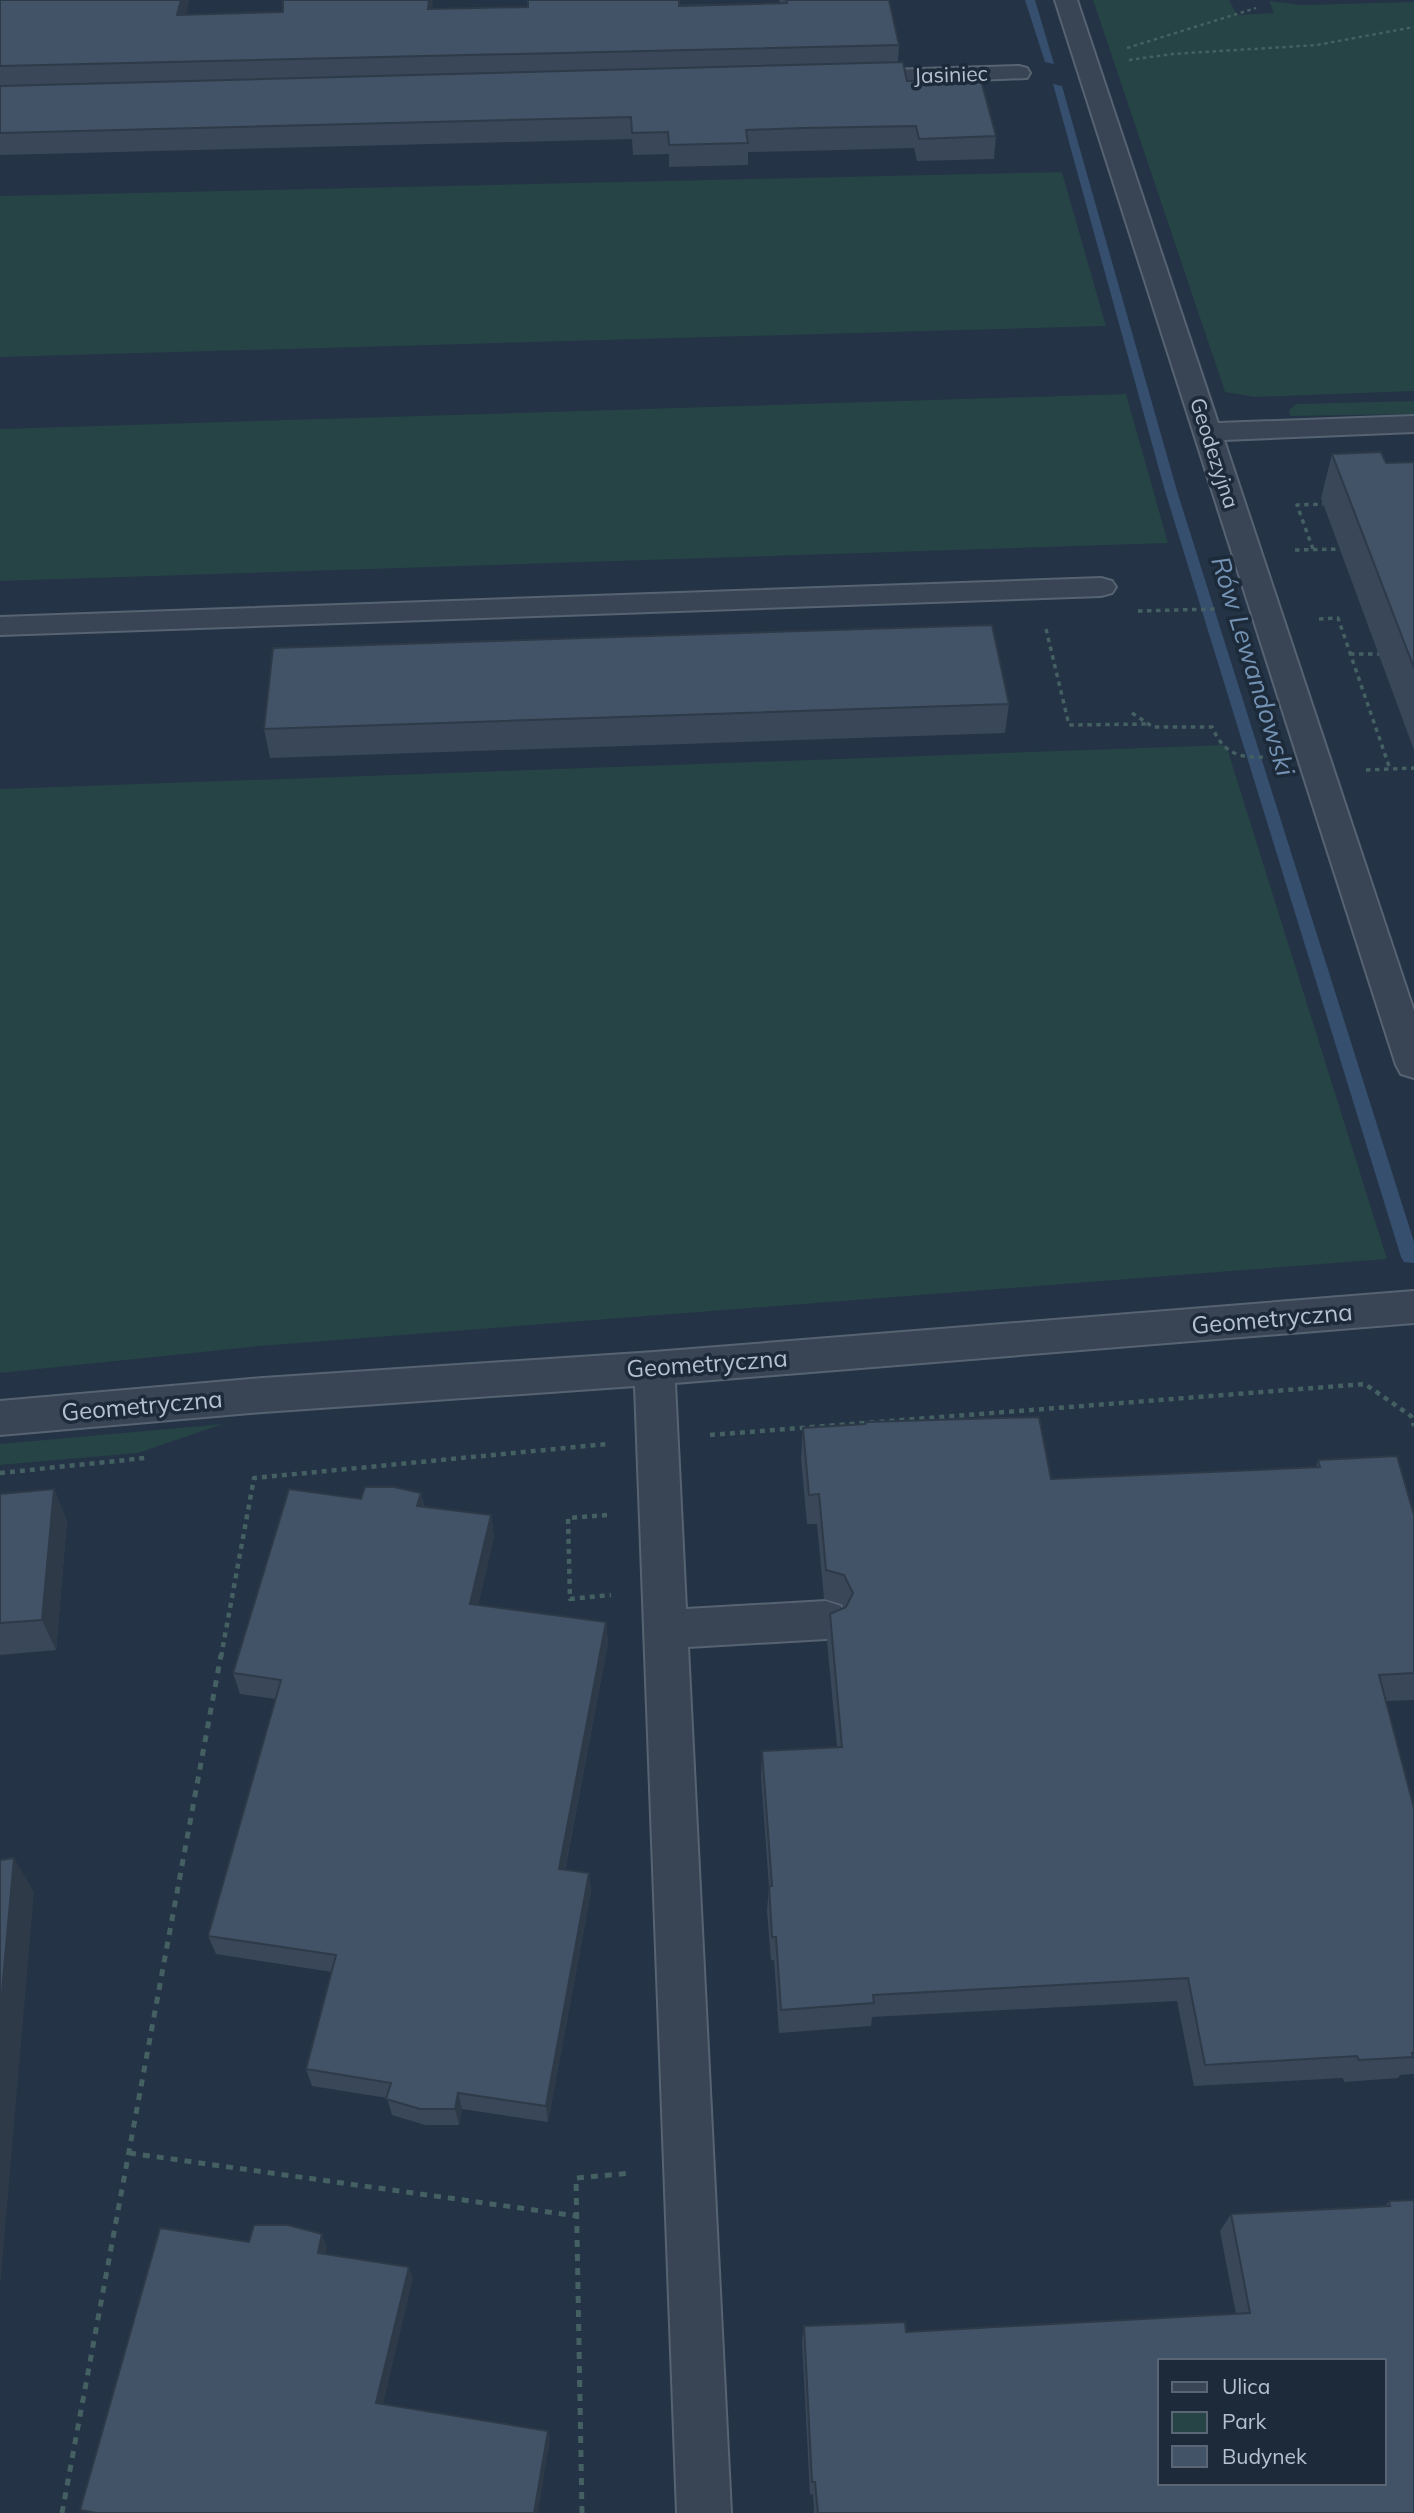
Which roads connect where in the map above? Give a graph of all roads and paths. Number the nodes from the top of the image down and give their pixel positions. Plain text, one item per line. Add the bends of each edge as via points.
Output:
1 (1066, 0) edge
2 (1256, 8) dead end
3 (1414, 27) edge
4 (1116, 52) dead end
5 (1121, 62) dead end
6 (1020, 73) dead end
7 (837, 78) edge
8 (1414, 424) edge
9 (1207, 432) junction
10 (1323, 504) dead end
11 (1350, 549) edge
12 (1305, 550) dead end
13 (1312, 550) junction
14 (1101, 587) dead end
15 (1191, 609) dead end
16 (1135, 611) dead end
17 (1329, 618) dead end
18 (0, 626) edge
19 (1046, 626) dead end
20 (1350, 654) junction
21 (1393, 654) edge
22 (1132, 713) dead end
23 (1148, 724) junction
24 (1312, 753) junction
25 (1414, 768) edge
26 (1383, 769) dead end
27 (1390, 769) junction
28 (1414, 1065) edge
29 (1414, 1307) edge
30 (654, 1368) junction
31 (0, 1418) edge
32 (1414, 1426) edge
33 (657, 1439) junction
34 (610, 1456) dead end
35 (135, 1461) dead end
36 (0, 1473) edge
37 (614, 1514) dead end
38 (612, 1609) dead end
39 (826, 1620) dead end
40 (665, 1629) junction
41 (129, 2153) junction
42 (635, 2159) dead end
43 (577, 2216) junction
44 (62, 2513) edge
45 (582, 2513) edge
46 (704, 2513) edge

1 - 9 street, Geodezyjna
2 - 4 path
3 - 5 path via 1317,45 1172,54
6 - 7 street, Jasiniec
8 - 9 street
9 - 24 street, Geodezyjna
10 - 13 path via 1297,505
11 - 13 path
12 - 13 path
14 - 18 street
15 - 16 path
17 - 20 path via 1338,618
19 - 23 path via 1069,725
20 - 21 path
20 - 27 path
22 - 23 path
23 - 24 path via 1212,727 1226,752 1239,758
24 - 28 street, Geodezyjna
25 - 27 path
26 - 27 path
29 - 30 street, Geometryczna
30 - 31 street, Geometryczna
30 - 33 street
32 - 33 path via 1411,1416 1365,1384
33 - 40 street
34 - 41 path via 609,1444 254,1478
35 - 36 path
37 - 38 path via 568,1518 570,1600 612,1595
39 - 40 street
40 - 46 street
41 - 43 path
41 - 44 path
42 - 43 path via 636,2173 576,2179
43 - 45 path

